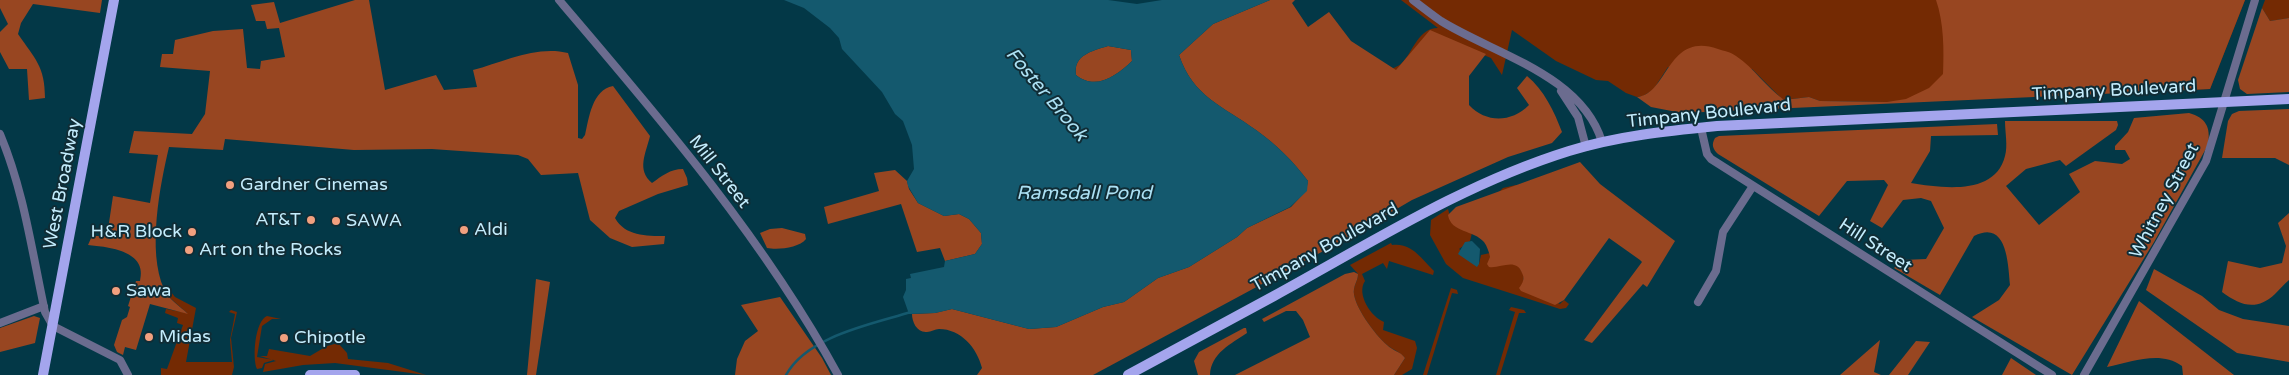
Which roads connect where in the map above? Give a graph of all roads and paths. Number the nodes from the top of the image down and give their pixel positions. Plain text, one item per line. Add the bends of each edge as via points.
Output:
1 (114, 0) edge
2 (559, 0) edge
3 (1413, 0) edge
4 (2255, 0) edge
5 (1557, 86) junction
6 (2289, 99) edge
7 (2224, 102) junction
8 (1700, 128) junction
9 (0, 134) edge
10 (1602, 142) junction
11 (1586, 146) junction
12 (1753, 186) junction
13 (1698, 302) dead end
14 (44, 306) junction
15 (0, 323) edge
16 (53, 326) junction
17 (43, 375) edge
18 (128, 375) edge
19 (310, 375) edge
20 (355, 375) edge
21 (838, 375) edge
22 (1128, 375) edge
23 (2052, 375) edge
24 (2084, 375) edge

1 - 16 main road, West Broadway
2 - 21 street, Mill Street via 726,203 818,339
3 - 5 street via 1442,21 1510,56
4 - 7 street, Whitney Street
5 - 10 street via 1581,104 1598,128
5 - 11 street via 1573,107
6 - 7 main road, Timpany Boulevard
7 - 8 main road, Timpany Boulevard
7 - 24 street, Whitney Street via 2206,161
8 - 10 main road, Timpany Boulevard via 1652,132
8 - 12 street, Hill Street via 1711,160
9 - 14 street via 22,200
10 - 11 main road, Timpany Boulevard
11 - 22 main road, Timpany Boulevard via 1532,164 1446,200
12 - 13 street via 1723,232 1716,271
12 - 23 street, Hill Street
14 - 15 street
14 - 16 street
16 - 17 main road, West Broadway
16 - 18 street via 120,360
19 - 20 main road

